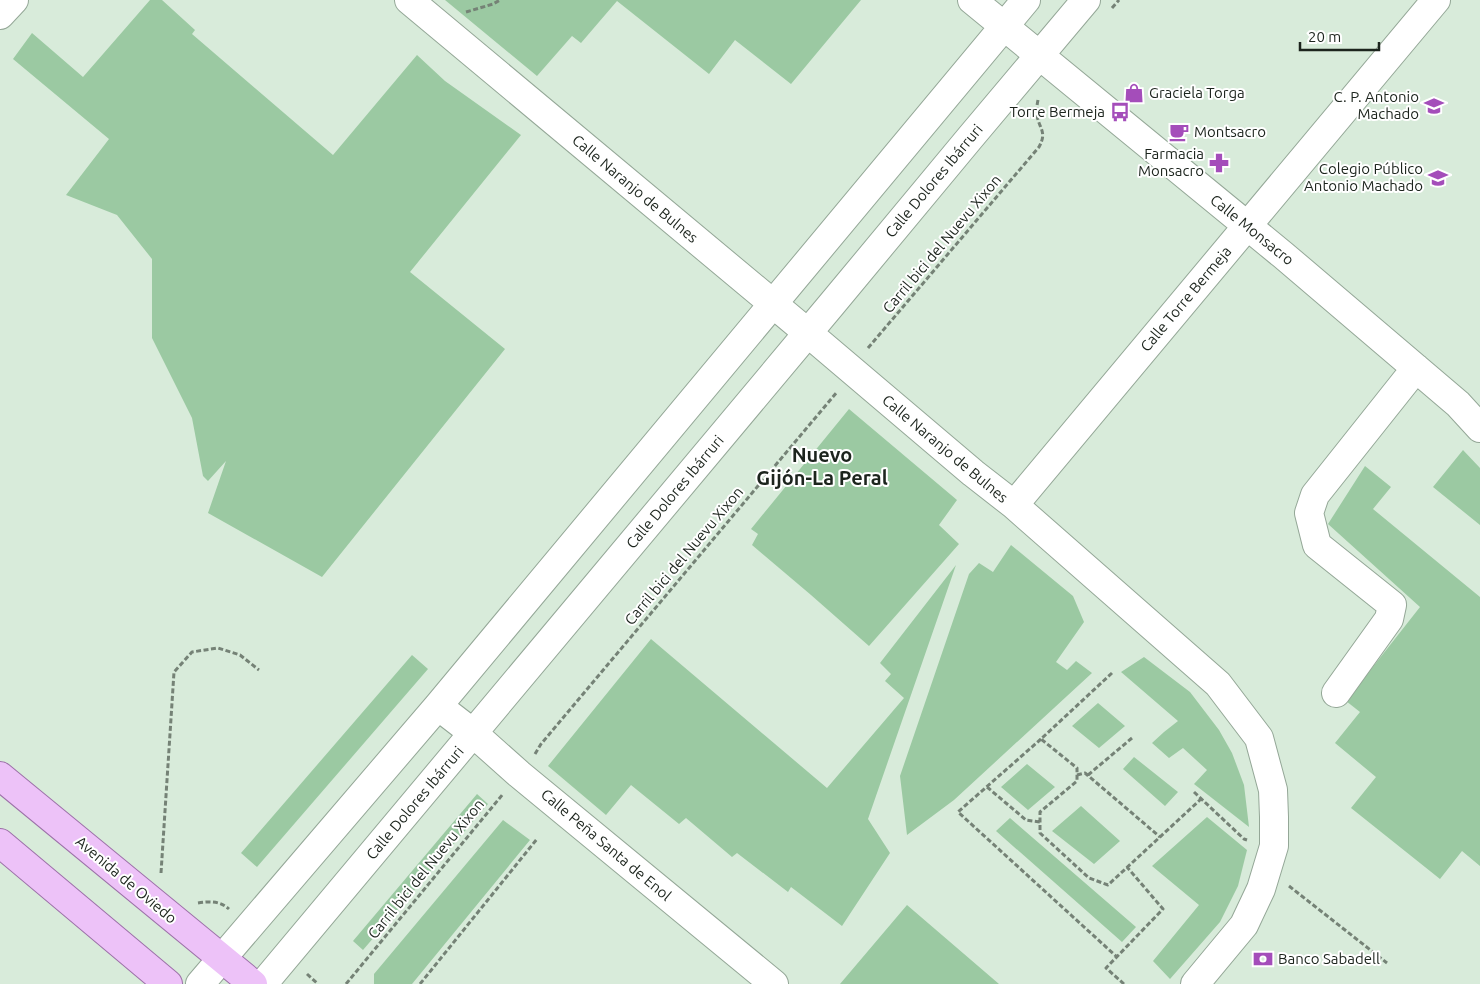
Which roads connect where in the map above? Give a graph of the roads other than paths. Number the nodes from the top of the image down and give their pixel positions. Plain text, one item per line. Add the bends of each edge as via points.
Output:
1 (14, 0) edge
2 (409, 0) edge
3 (972, 0) edge
4 (1026, 0) edge
5 (1436, 0) edge
6 (1096, 8) edge
7 (0, 15) edge
8 (1004, 27) junction
9 (1039, 56) junction
10 (1247, 226) junction
11 (773, 304) junction
12 (808, 333) junction
13 (1416, 368) junction
14 (1480, 428) edge
15 (1014, 506) junction
16 (1336, 693) dead end
17 (438, 706) junction
18 (473, 734) junction
19 (0, 776) edge
20 (0, 843) edge
21 (222, 959) junction
22 (168, 984) edge
23 (200, 984) edge
24 (252, 984) edge
25 (263, 984) edge
26 (774, 984) edge
27 (1196, 984) edge

1 - 7 street
2 - 11 street, Calle Naranjo de Bulnes
3 - 8 street, Calle Monsacro
4 - 8 street
5 - 10 street, Calle Torre Bermeja
6 - 9 street, Calle Dolores Ibárruri
8 - 9 street, Calle Monsacro
8 - 11 street
9 - 10 street, Calle Monsacro
9 - 12 street, Calle Dolores Ibárruri
10 - 13 street, Calle Monsacro
10 - 15 street, Calle Torre Bermeja
11 - 12 street, Calle Naranjo de Bulnes
11 - 17 street
12 - 15 street, Calle Naranjo de Bulnes
12 - 18 street, Calle Dolores Ibárruri
13 - 14 street, Calle Monsacro
13 - 16 street via 1315,495 1309,513 1317,545 1392,605 1389,619
15 - 27 street, Calle Naranjo de Bulnes via 1218,684 1259,738 1272,790 1274,846 1261,889 1244,925
17 - 18 street, Calle Peña Santa de Enol
17 - 21 street
18 - 25 street, Calle Dolores Ibárruri
18 - 26 street, Calle Peña Santa de Enol
19 - 21 main road, Avenida de Oviedo
20 - 22 main road
21 - 23 street
21 - 24 main road, Avenida de Oviedo

